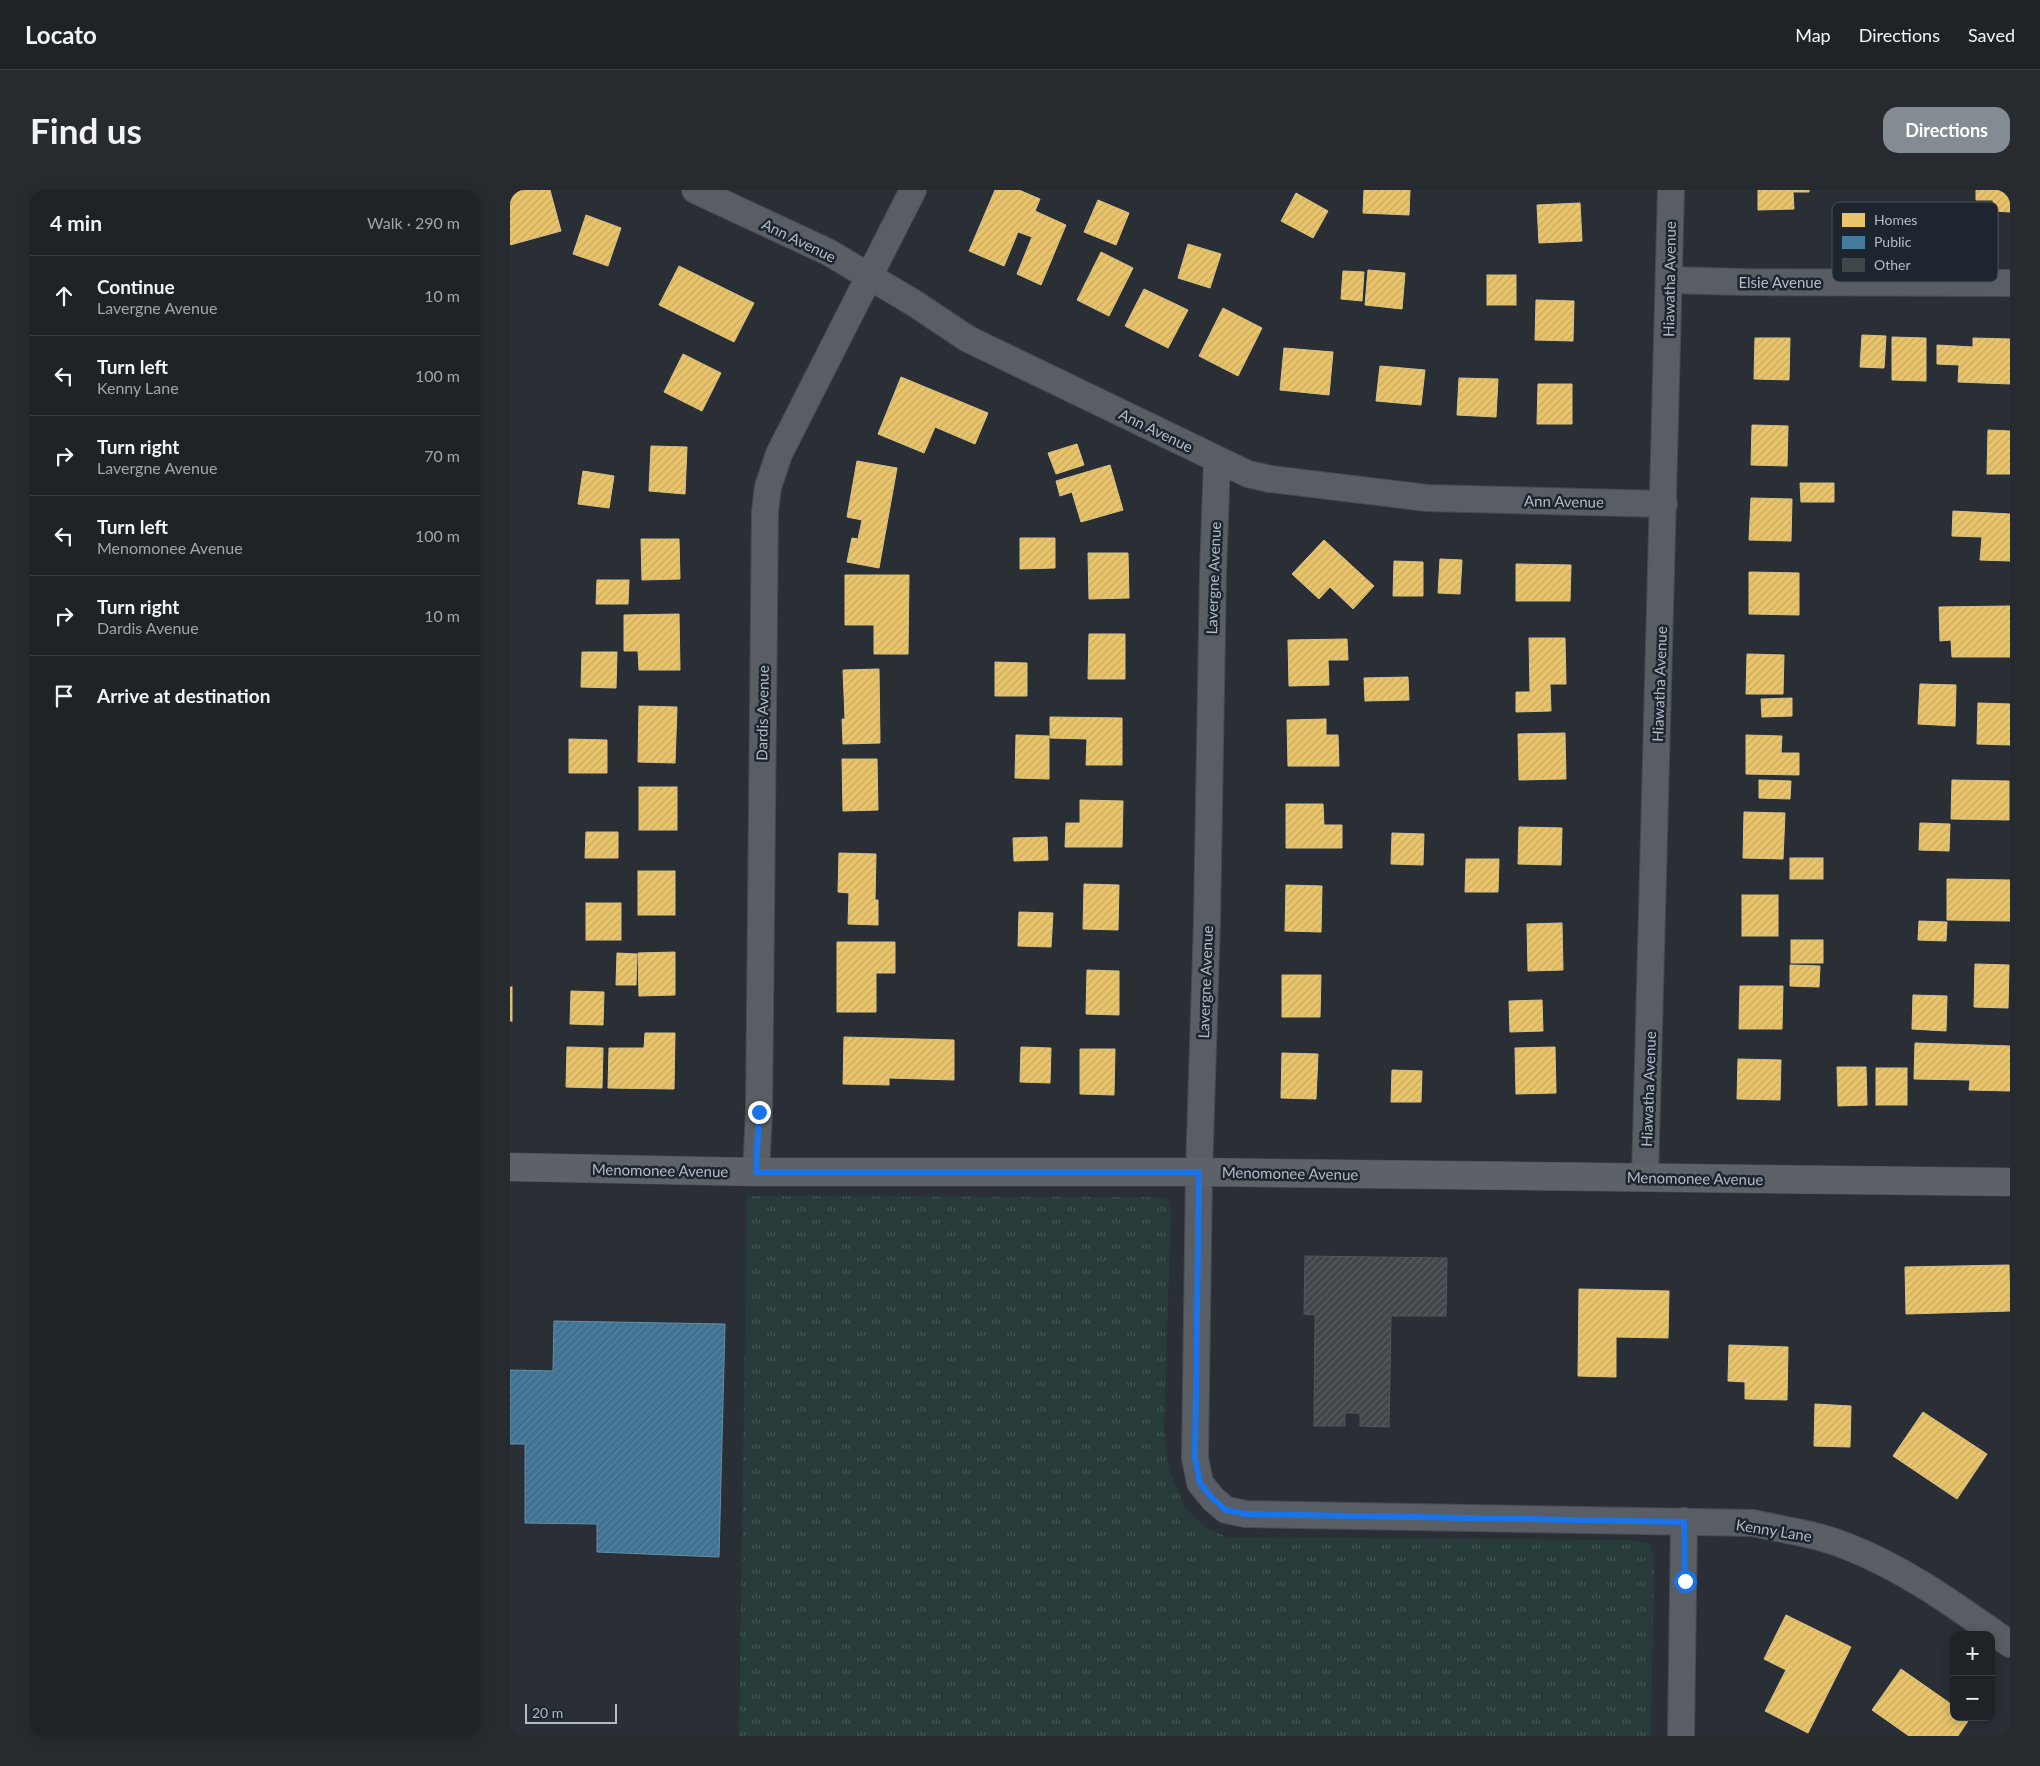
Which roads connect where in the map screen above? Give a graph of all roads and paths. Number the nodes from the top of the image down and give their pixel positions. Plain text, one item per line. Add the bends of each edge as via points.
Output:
1 (695, 190) edge
2 (913, 190) edge
3 (1671, 190) edge
4 (869, 277) junction
5 (1669, 280) junction
6 (2010, 283) edge
7 (1217, 460) junction
8 (1664, 504) junction
9 (510, 1167) edge
10 (756, 1172) junction
11 (1199, 1172) junction
12 (1645, 1178) junction
13 (2010, 1182) edge
14 (1213, 1499) joint
15 (1684, 1522) junction
16 (2010, 1644) edge
17 (1682, 1736) edge

1 - 4 street, Ann Avenue via 828,252
2 - 4 street, Dardis Avenue
3 - 5 street, Hiawatha Avenue
4 - 7 street, Ann Avenue via 968,339
4 - 10 street, Dardis Avenue via 778,454 768,487 762,682
5 - 6 street, Elsie Avenue
5 - 8 street, Hiawatha Avenue
7 - 8 street, Ann Avenue via 1248,474 1270,479 1428,498
7 - 11 street, Lavergne Avenue
8 - 12 street, Hiawatha Avenue
9 - 10 street, Menomonee Avenue
10 - 11 street, Menomonee Avenue
11 - 12 street, Menomonee Avenue
11 - 14 street, Lavergne Avenue via 1195,1458 1200,1483
12 - 13 street, Menomonee Avenue
14 - 15 street, Kenny Lane via 1226,1510 1246,1514
15 - 16 street, Kenny Lane via 1753,1524 1845,1545 1875,1557 1922,1583
15 - 17 street

